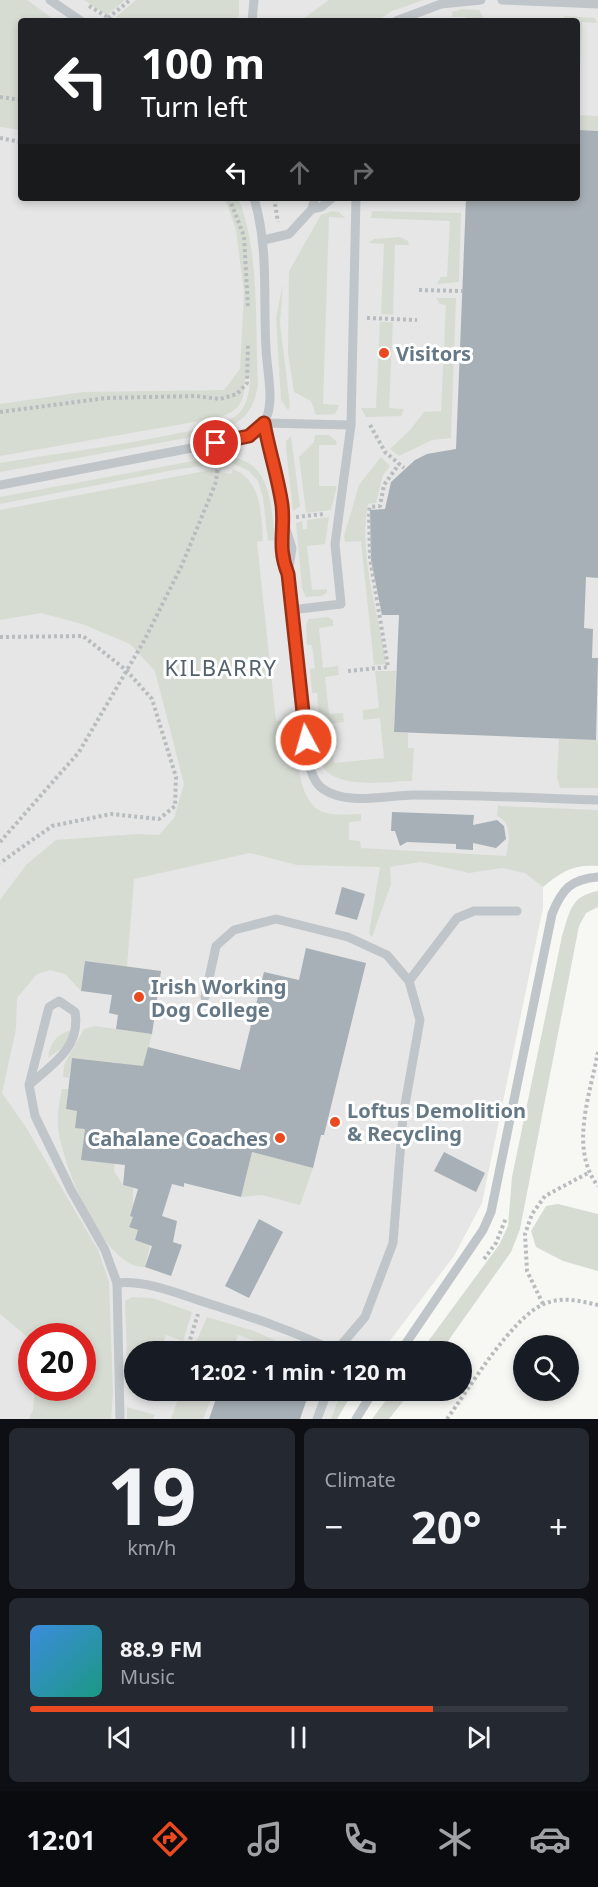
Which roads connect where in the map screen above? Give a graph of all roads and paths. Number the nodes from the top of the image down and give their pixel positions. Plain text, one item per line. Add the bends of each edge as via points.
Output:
1 (50, 0) edge
2 (80, 0) edge
3 (130, 0) edge
4 (254, 0) edge
5 (481, 0) edge
6 (502, 0) edge
7 (598, 4) edge
8 (77, 18) edge
9 (108, 18) joint
10 (252, 18) edge
11 (404, 18) edge
12 (0, 97) edge
13 (18, 100) edge
14 (0, 138) edge
15 (18, 141) edge
16 (230, 201) edge
17 (255, 201) edge
18 (274, 201) edge
19 (314, 201) edge
20 (328, 201) edge
21 (356, 201) edge
22 (312, 208) junction
23 (280, 237) junction
24 (264, 240) junction
25 (419, 290) dead end
26 (463, 291) dead end
27 (248, 309) dead end
28 (353, 318) junction
29 (417, 320) dead end
30 (248, 342) dead end
31 (0, 412) edge
32 (264, 423) junction
33 (351, 425) junction
34 (370, 425) dead end
35 (218, 464) dead end
36 (399, 464) junction
37 (404, 468) dead end
38 (0, 485) edge
39 (338, 513) junction
40 (284, 521) junction
41 (291, 610) junction
42 (0, 637) edge
43 (126, 670) junction
44 (348, 671) dead end
45 (598, 800) edge
46 (0, 842) edge
47 (0, 863) edge
48 (598, 877) edge
49 (517, 911) dead end
50 (410, 981) junction
51 (205, 997) dead end
52 (598, 1052) edge
53 (29, 1084) junction
54 (588, 1173) junction
55 (598, 1186) edge
56 (117, 1283) junction
57 (202, 1301) junction
58 (543, 1304) junction
59 (598, 1305) edge
60 (190, 1341) edge
61 (315, 1341) edge
62 (345, 1341) edge
63 (407, 1341) edge
64 (324, 1401) edge
65 (367, 1401) edge
66 (120, 1419) edge
67 (317, 1419) edge
68 (356, 1419) edge
69 (447, 1419) edge

1 - 8 lane
2 - 9 path
3 - 9 path
4 - 10 lane
5 - 11 lane via 441,4
6 - 7 lane
12 - 13 path
14 - 15 path
16 - 27 path via 244,236
17 - 24 lane
18 - 23 path
19 - 22 lane
20 - 22 lane
21 - 28 lane
22 - 23 lane via 289,234
23 - 24 lane
24 - 32 lane via 269,397
25 - 26 path
28 - 29 path
28 - 33 lane
30 - 31 path via 247,383 237,394 220,399 106,398
32 - 33 lane
32 - 38 lane via 249,436
32 - 40 lane
33 - 39 lane
34 - 36 path via 385,452
35 - 43 path via 216,482 182,566
36 - 37 path
36 - 44 path via 384,485 380,506 370,507 369,511 370,558 388,667
39 - 40 path
39 - 41 lane via 335,544 341,604
40 - 41 lane via 280,549 288,574
41 - 45 lane via 308,761 322,789 362,798 412,795
42 - 43 path via 83,636
43 - 46 path via 79,752
43 - 47 path via 152,699 176,777 175,806 159,819 111,814 52,826
48 - 63 lane via 570,882 559,895 491,1212 483,1230
49 - 50 lane via 474,911 457,918
50 - 51 lane via 387,955 348,937 276,919 234,930 216,946
50 - 62 lane via 420,1020 404,1116 393,1243 365,1317
52 - 54 path via 582,1144
53 - 53 lane via 71,1046 77,1025 75,1012 59,1001 49,1007
53 - 56 lane via 35,1116 105,1250
54 - 55 path
54 - 58 path via 545,1196 532,1214 525,1234 527,1271
56 - 57 lane via 140,1283
56 - 66 lane
57 - 60 path
57 - 61 lane
58 - 59 path via 570,1299
58 - 69 path via 513,1328
64 - 67 lane
65 - 68 lane

